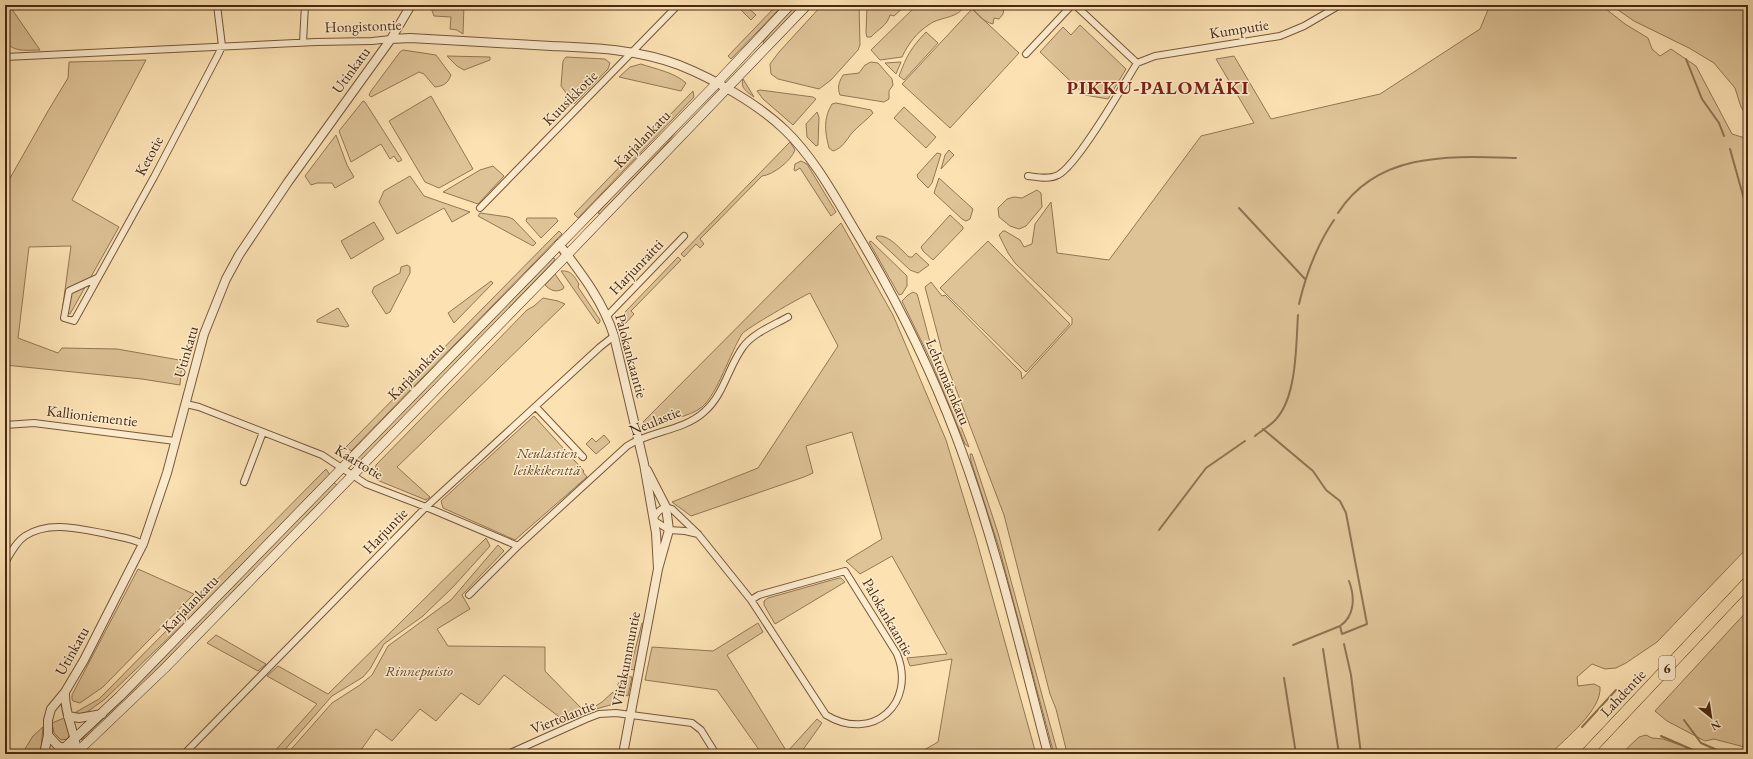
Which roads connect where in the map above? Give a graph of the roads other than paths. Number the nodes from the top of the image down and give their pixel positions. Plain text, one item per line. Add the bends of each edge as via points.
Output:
1 (218, 5) edge
2 (305, 5) edge
3 (411, 5) edge
4 (678, 5) edge
5 (790, 5) edge
6 (807, 5) edge
7 (1074, 5) edge
8 (1340, 5) edge
9 (391, 39) junction
10 (303, 42) junction
11 (222, 46) junction
12 (633, 52) junction
13 (1026, 54) dead end
14 (6, 57) edge
15 (1137, 63) junction
16 (716, 84) junction
17 (726, 89) junction
18 (1028, 176) dead end
19 (480, 208) dead end
20 (684, 236) dead end
21 (559, 244) junction
22 (567, 255) junction
23 (97, 278) junction
24 (607, 316) junction
25 (788, 317) dead end
26 (614, 336) junction
27 (186, 404) junction
28 (536, 407) junction
29 (5, 425) edge
30 (263, 432) junction
31 (637, 439) junction
32 (175, 440) junction
33 (583, 457) dead end
34 (644, 464) junction
35 (341, 468) junction
36 (352, 476) junction
37 (244, 482) dead end
38 (426, 507) junction
39 (666, 507) junction
40 (654, 519) junction
41 (669, 530) junction
42 (698, 534) junction
43 (143, 544) junction
44 (518, 546) junction
45 (5, 563) edge
46 (658, 569) junction
47 (1748, 582) edge
48 (469, 595) dead end
49 (751, 600) junction
50 (65, 692) junction
51 (102, 714) junction
52 (629, 715) junction
53 (68, 716) junction
54 (48, 735) junction
55 (76, 738) junction
56 (61, 751) edge
57 (76, 753) edge
58 (44, 754) edge
59 (184, 754) edge
60 (508, 754) edge
61 (622, 754) edge
62 (716, 754) edge
63 (1048, 754) edge
64 (1586, 754) edge

1 - 11 street
2 - 10 street
3 - 9 street, Utinkatu
4 - 12 street, Kuusikkotie
5 - 16 main road, Karjalankatu
6 - 17 main road, Karjalankatu
7 - 13 street
7 - 15 street
8 - 15 street, Kumputie via 1304,26 1280,36 1155,56
9 - 10 street, Hongistontie via 372,42
9 - 12 street, Hongistontie via 410,38
9 - 27 street, Utinkatu via 288,182 232,267 204,334
10 - 11 street, Hongistontie
11 - 14 street, Hongistontie
11 - 23 street, Ketotie via 154,177
12 - 16 street, Hongistontie via 677,65
12 - 19 street, Kuusikkotie
15 - 18 street via 1097,127 1066,170 1053,177
16 - 17 street, Lehtomäenkatu
16 - 21 main road, Karjalankatu
17 - 22 main road, Karjalankatu
17 - 63 street, Lehtomäenkatu via 738,94 772,118 804,150 861,240 911,333 948,416 978,499 999,567
20 - 24 street, Harjunraitti
21 - 22 street, Palokankaantie
21 - 35 main road, Karjalankatu
22 - 24 street, Palokankaantie
22 - 36 main road, Karjalankatu
23 - 23 street, Ketotie via 69,291 64,318 74,321
24 - 26 street, Palokankaantie
25 - 31 street, Neulastie via 743,347 713,403 698,417
26 - 28 street, Harjuntie
26 - 31 street, Palokankaantie
27 - 30 street, Kaartotie
27 - 32 street, Utinkatu
28 - 33 street
28 - 38 street, Harjuntie
29 - 32 street, Kallioniementie via 34,423
30 - 35 street, Kaartotie via 322,454
30 - 37 street
31 - 34 street, Palokankaantie
31 - 44 street, Neulastie
32 - 43 street, Utinkatu via 159,499
34 - 39 street, Palokankaantie
34 - 40 street, Palokankaantie
35 - 36 street, Kaartotie
35 - 51 main road, Karjalankatu
36 - 38 street, Kaartotie
36 - 57 main road, Karjalankatu via 160,673
38 - 44 street, Kaartotie
38 - 59 street, Harjuntie
39 - 40 street via 658,511
39 - 41 street, Viitakummuntie
39 - 42 street, Palokankaantie via 672,508
40 - 41 street
40 - 46 street, Viitakummuntie
41 - 42 street
41 - 46 street, Viitakummuntie
42 - 49 street, Palokankaantie
43 - 45 street via 83,529 46,528 21,539
43 - 50 street, Utinkatu via 107,617
44 - 48 street, Neulastie
46 - 52 street, Viitakummuntie
47 - 64 highway, Lahdentie / 6
49 - 49 street, Palokankaantie via 826,715 842,723 861,725 881,718 894,706 902,686 901,663 845,571 759,595
50 - 53 street
50 - 54 street, Utinkatu via 55,702 49,714
51 - 53 street via 79,718
51 - 55 main road, Karjalankatu
52 - 60 street, Viertolantie via 608,713 593,717
52 - 61 street, Viitakummuntie
52 - 62 street, Viertolantie via 692,724 700,730
53 - 55 street
54 - 56 street
54 - 58 street, Utinkatu
55 - 56 main road, Karjalankatu
55 - 57 street
56 - 57 street

